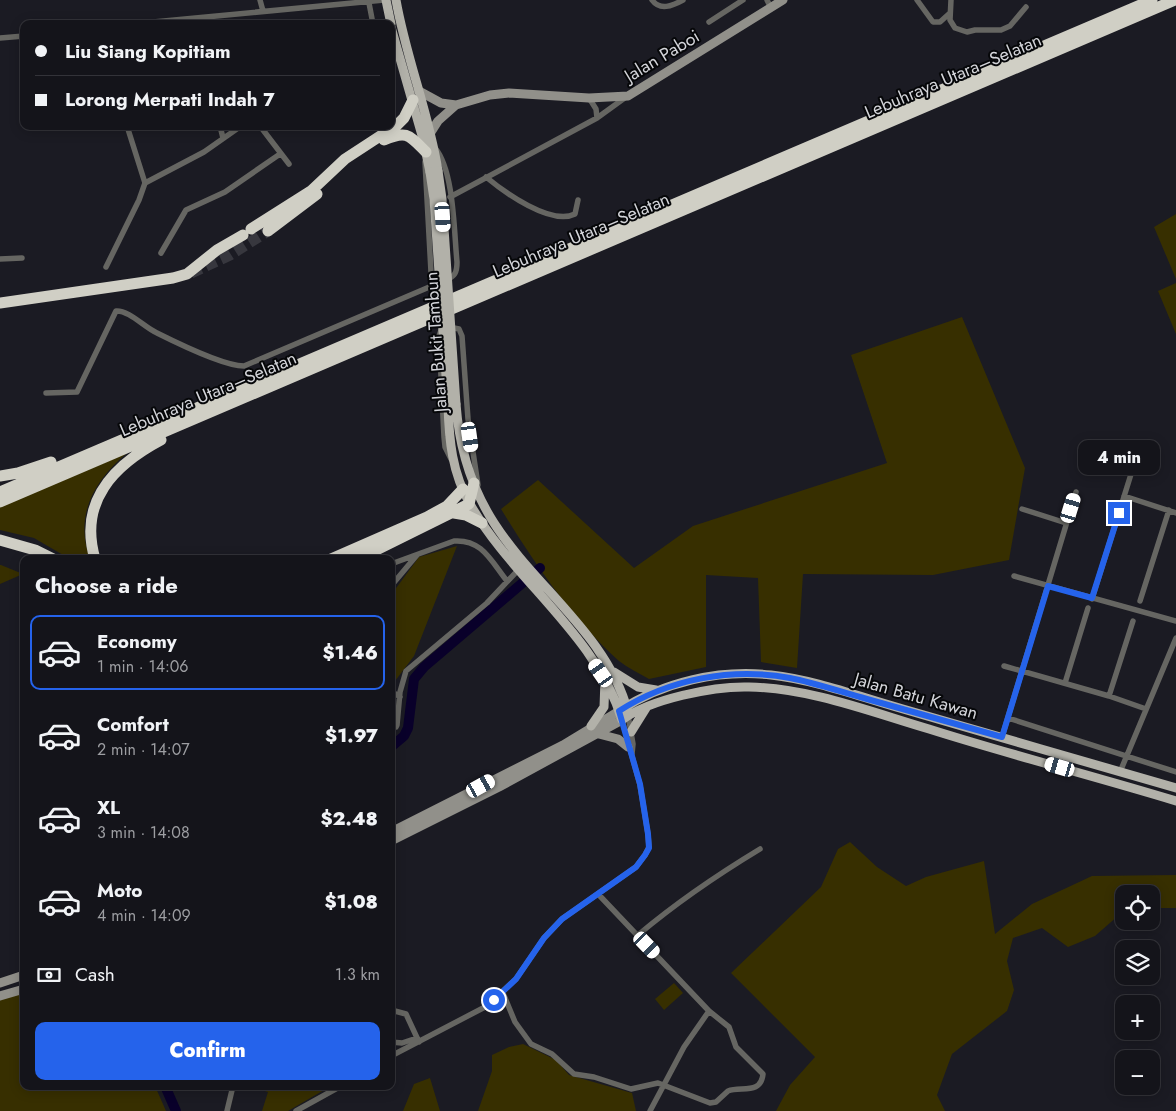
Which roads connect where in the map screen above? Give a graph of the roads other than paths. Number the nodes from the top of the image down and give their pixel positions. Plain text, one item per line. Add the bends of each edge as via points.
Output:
1 (260, 0) edge
2 (385, 0) edge
3 (396, 0) edge
4 (652, 0) edge
5 (682, 0) edge
6 (743, 0) edge
7 (783, 0) edge
8 (916, 0) edge
9 (951, 0) edge
10 (1152, 0) edge
11 (1175, 0) edge
12 (368, 3) junction
13 (769, 4) edge
14 (1026, 7) dead end
15 (263, 11) junction
16 (950, 13) junction
17 (174, 20) edge
18 (372, 20) edge
19 (390, 20) edge
20 (709, 22) dead end
21 (20, 36) edge
22 (0, 38) edge
23 (395, 45) edge
24 (416, 96) junction
25 (628, 96) junction
26 (589, 98) junction
27 (456, 105) junction
28 (597, 118) junction
29 (395, 126) edge
30 (128, 130) edge
31 (221, 130) edge
32 (234, 130) edge
33 (263, 130) edge
34 (389, 130) edge
35 (431, 132) junction
36 (223, 138) junction
37 (430, 149) junction
38 (280, 154) junction
39 (289, 164) dead end
40 (486, 177) junction
41 (145, 183) junction
42 (450, 196) junction
43 (578, 200) dead end
44 (268, 231) tunnel mouth
45 (161, 253) dead end
46 (22, 258) dead end
47 (0, 259) edge
48 (106, 266) dead end
49 (434, 285) junction
50 (102, 287) junction
51 (0, 296) edge
52 (0, 303) edge
53 (46, 393) dead end
54 (452, 405) junction
55 (215, 410) junction
56 (120, 441) junction
57 (1146, 465) dead end
58 (456, 470) junction
59 (0, 476) edge
60 (477, 488) junction
61 (463, 489) junction
62 (0, 492) edge
63 (1076, 492) dead end
64 (1124, 496) junction
65 (0, 502) edge
66 (469, 504) junction
67 (1022, 509) dead end
68 (1169, 510) junction
69 (454, 513) junction
70 (1176, 513) edge
71 (482, 523) junction
72 (1066, 523) junction
73 (0, 540) edge
74 (419, 554) junction
75 (45, 555) edge
76 (94, 555) edge
77 (339, 555) edge
78 (366, 555) edge
79 (395, 563) edge
80 (524, 569) junction
81 (1014, 576) dead end
82 (395, 580) edge
83 (507, 581) junction
84 (1048, 586) junction
85 (1092, 598) junction
86 (1140, 601) dead end
87 (1088, 608) dead end
88 (1133, 621) dead end
89 (1176, 621) edge
90 (1176, 638) edge
91 (1004, 666) dead end
92 (610, 669) junction
93 (1022, 671) junction
94 (605, 678) junction
95 (1065, 683) junction
96 (661, 690) junction
97 (395, 694) edge
98 (1110, 696) junction
99 (400, 697) junction
100 (646, 708) junction
101 (1146, 709) junction
102 (624, 713) junction
103 (1008, 718) junction
104 (395, 727) edge
105 (593, 730) junction
106 (631, 732) junction
107 (1002, 737) junction
108 (628, 746) junction
109 (632, 756) junction
110 (1126, 756) junction
111 (1120, 772) junction
112 (1176, 772) edge
113 (1176, 788) edge
114 (1176, 801) edge
115 (395, 830) edge
116 (395, 839) edge
117 (760, 848) dead end
118 (599, 895) junction
119 (638, 935) junction
120 (20, 976) edge
121 (0, 983) edge
122 (20, 990) edge
123 (503, 993) junction
124 (0, 996) edge
125 (395, 1011) edge
126 (709, 1011) junction
127 (418, 1040) junction
128 (395, 1043) edge
129 (395, 1054) edge
130 (662, 1085) junction
131 (232, 1090) edge
132 (334, 1090) edge
133 (227, 1111) edge
134 (296, 1111) edge
135 (650, 1111) edge

1 - 15 street
2 - 12 street
2 - 19 main road, Jalan Bukit Tambun
3 - 24 main road, Jalan Bukit Tambun
4 - 5 street via 661,7 672,6
6 - 20 street
7 - 13 street, Jalan Paboi
8 - 16 street via 933,22 940,22
9 - 16 street
10 - 56 highway, Lebuhraya Utara–Selatan
11 - 55 highway, Lebuhraya Utara–Selatan
12 - 15 street
12 - 18 street
13 - 25 street, Jalan Paboi
14 - 16 street via 1010,26 1001,30 966,32 955,28
15 - 17 street
21 - 22 street
23 - 24 main road, Jalan Bukit Tambun
24 - 27 street
24 - 29 highway via 404,118
24 - 35 main road, Jalan Bukit Tambun
24 - 37 main road, Jalan Bukit Tambun
25 - 26 street, Jalan Paboi
25 - 28 street
26 - 27 street, Jalan Paboi via 508,93
26 - 28 street
27 - 35 street, Jalan Paboi via 438,120
28 - 40 street
30 - 41 street
31 - 36 street
32 - 36 street
33 - 38 street
34 - 50 highway via 345,159 311,191 217,250 186,274
35 - 37 main road, Jalan Bukit Tambun
36 - 41 street via 204,152
37 - 42 street via 442,156
37 - 44 highway via 403,134 377,143 301,208
37 - 49 street via 424,171 430,272
37 - 54 main road, Jalan Bukit Tambun, bridge
38 - 39 street
38 - 45 street via 225,192 186,210
40 - 42 street
40 - 43 street via 518,201 561,217 575,214
41 - 48 street
42 - 49 street via 457,272 454,277
46 - 47 street
49 - 53 street via 244,366 208,356 156,333 124,312 116,311 77,392
50 - 51 highway via 50,289
50 - 52 highway
54 - 58 main road, Jalan Bukit Tambun via 450,448
54 - 60 main road, Jalan Bukit Tambun via 461,445
55 - 65 highway, Lebuhraya Utara–Selatan
55 - 76 highway via 135,456 110,476 92,514
56 - 59 highway
56 - 62 highway, Lebuhraya Utara–Selatan
57 - 64 street via 1132,471
58 - 60 street via 444,443 438,336 444,327 451,326 459,329 462,336
58 - 61 main road, Jalan Bukit Tambun
60 - 66 highway
60 - 80 main road, Jalan Bukit Tambun via 494,523
61 - 66 main road, Jalan Bukit Tambun
61 - 77 highway via 448,506 434,514
63 - 72 street
64 - 68 street
64 - 85 street
66 - 69 highway
66 - 71 main road, Jalan Bukit Tambun
67 - 72 street
68 - 70 street
68 - 86 street
69 - 71 highway
69 - 78 highway
71 - 80 main road, Jalan Bukit Tambun
72 - 84 street
73 - 75 highway
74 - 79 street
74 - 82 street
74 - 83 street via 454,541 472,542
80 - 83 street
80 - 92 main road, Jalan Bukit Tambun via 540,580
80 - 94 main road, Jalan Bukit Tambun via 532,587
81 - 84 street
83 - 99 street via 493,598 406,671
84 - 85 street
84 - 93 street
85 - 89 street
87 - 95 street
88 - 98 street
90 - 101 street
91 - 93 street
92 - 96 main road via 638,688
92 - 102 main road, Jalan Bukit Tambun via 618,683
93 - 95 street
93 - 103 street
94 - 102 main road, Jalan Bukit Tambun
94 - 105 main road via 604,707
95 - 98 street
96 - 102 main road, Jalan Batu Kawan
96 - 107 main road, Jalan Batu Kawan via 708,676 770,675 830,688
97 - 99 street
98 - 101 street
99 - 104 street via 398,725
100 - 102 main road, Jalan Batu Kawan
100 - 106 main road
100 - 114 main road, Jalan Batu Kawan via 724,688 748,686 791,691 880,713
101 - 110 street
102 - 105 street
102 - 106 street, Jalan Bukit Tambun
102 - 108 street, Jalan Bukit Tambun
103 - 107 street
103 - 110 street
105 - 108 street
105 - 115 street
105 - 116 street via 566,752
106 - 109 street, Jalan Bukit Tambun
107 - 111 main road, Jalan Batu Kawan
108 - 109 street, Jalan Bukit Tambun
109 - 118 street, Jalan Bukit Tambun via 646,814 649,848 640,863
110 - 111 street
110 - 112 street
111 - 113 main road, Jalan Batu Kawan
117 - 119 street via 713,878
118 - 119 street
118 - 123 street, Jalan Bukit Tambun via 553,927
119 - 126 street
120 - 121 street
122 - 124 street
123 - 127 street, Jalan Bukit Tambun via 470,1018
123 - 130 street via 515,1022 531,1044 552,1054 574,1074 594,1076 630,1089
125 - 127 street via 406,1014
126 - 130 street
126 - 130 street via 729,1027 736,1047 761,1070 762,1081 751,1090 728,1091 710,1103
127 - 128 street
127 - 129 street, Jalan Bukit Tambun
130 - 135 street
131 - 133 street
132 - 134 street

